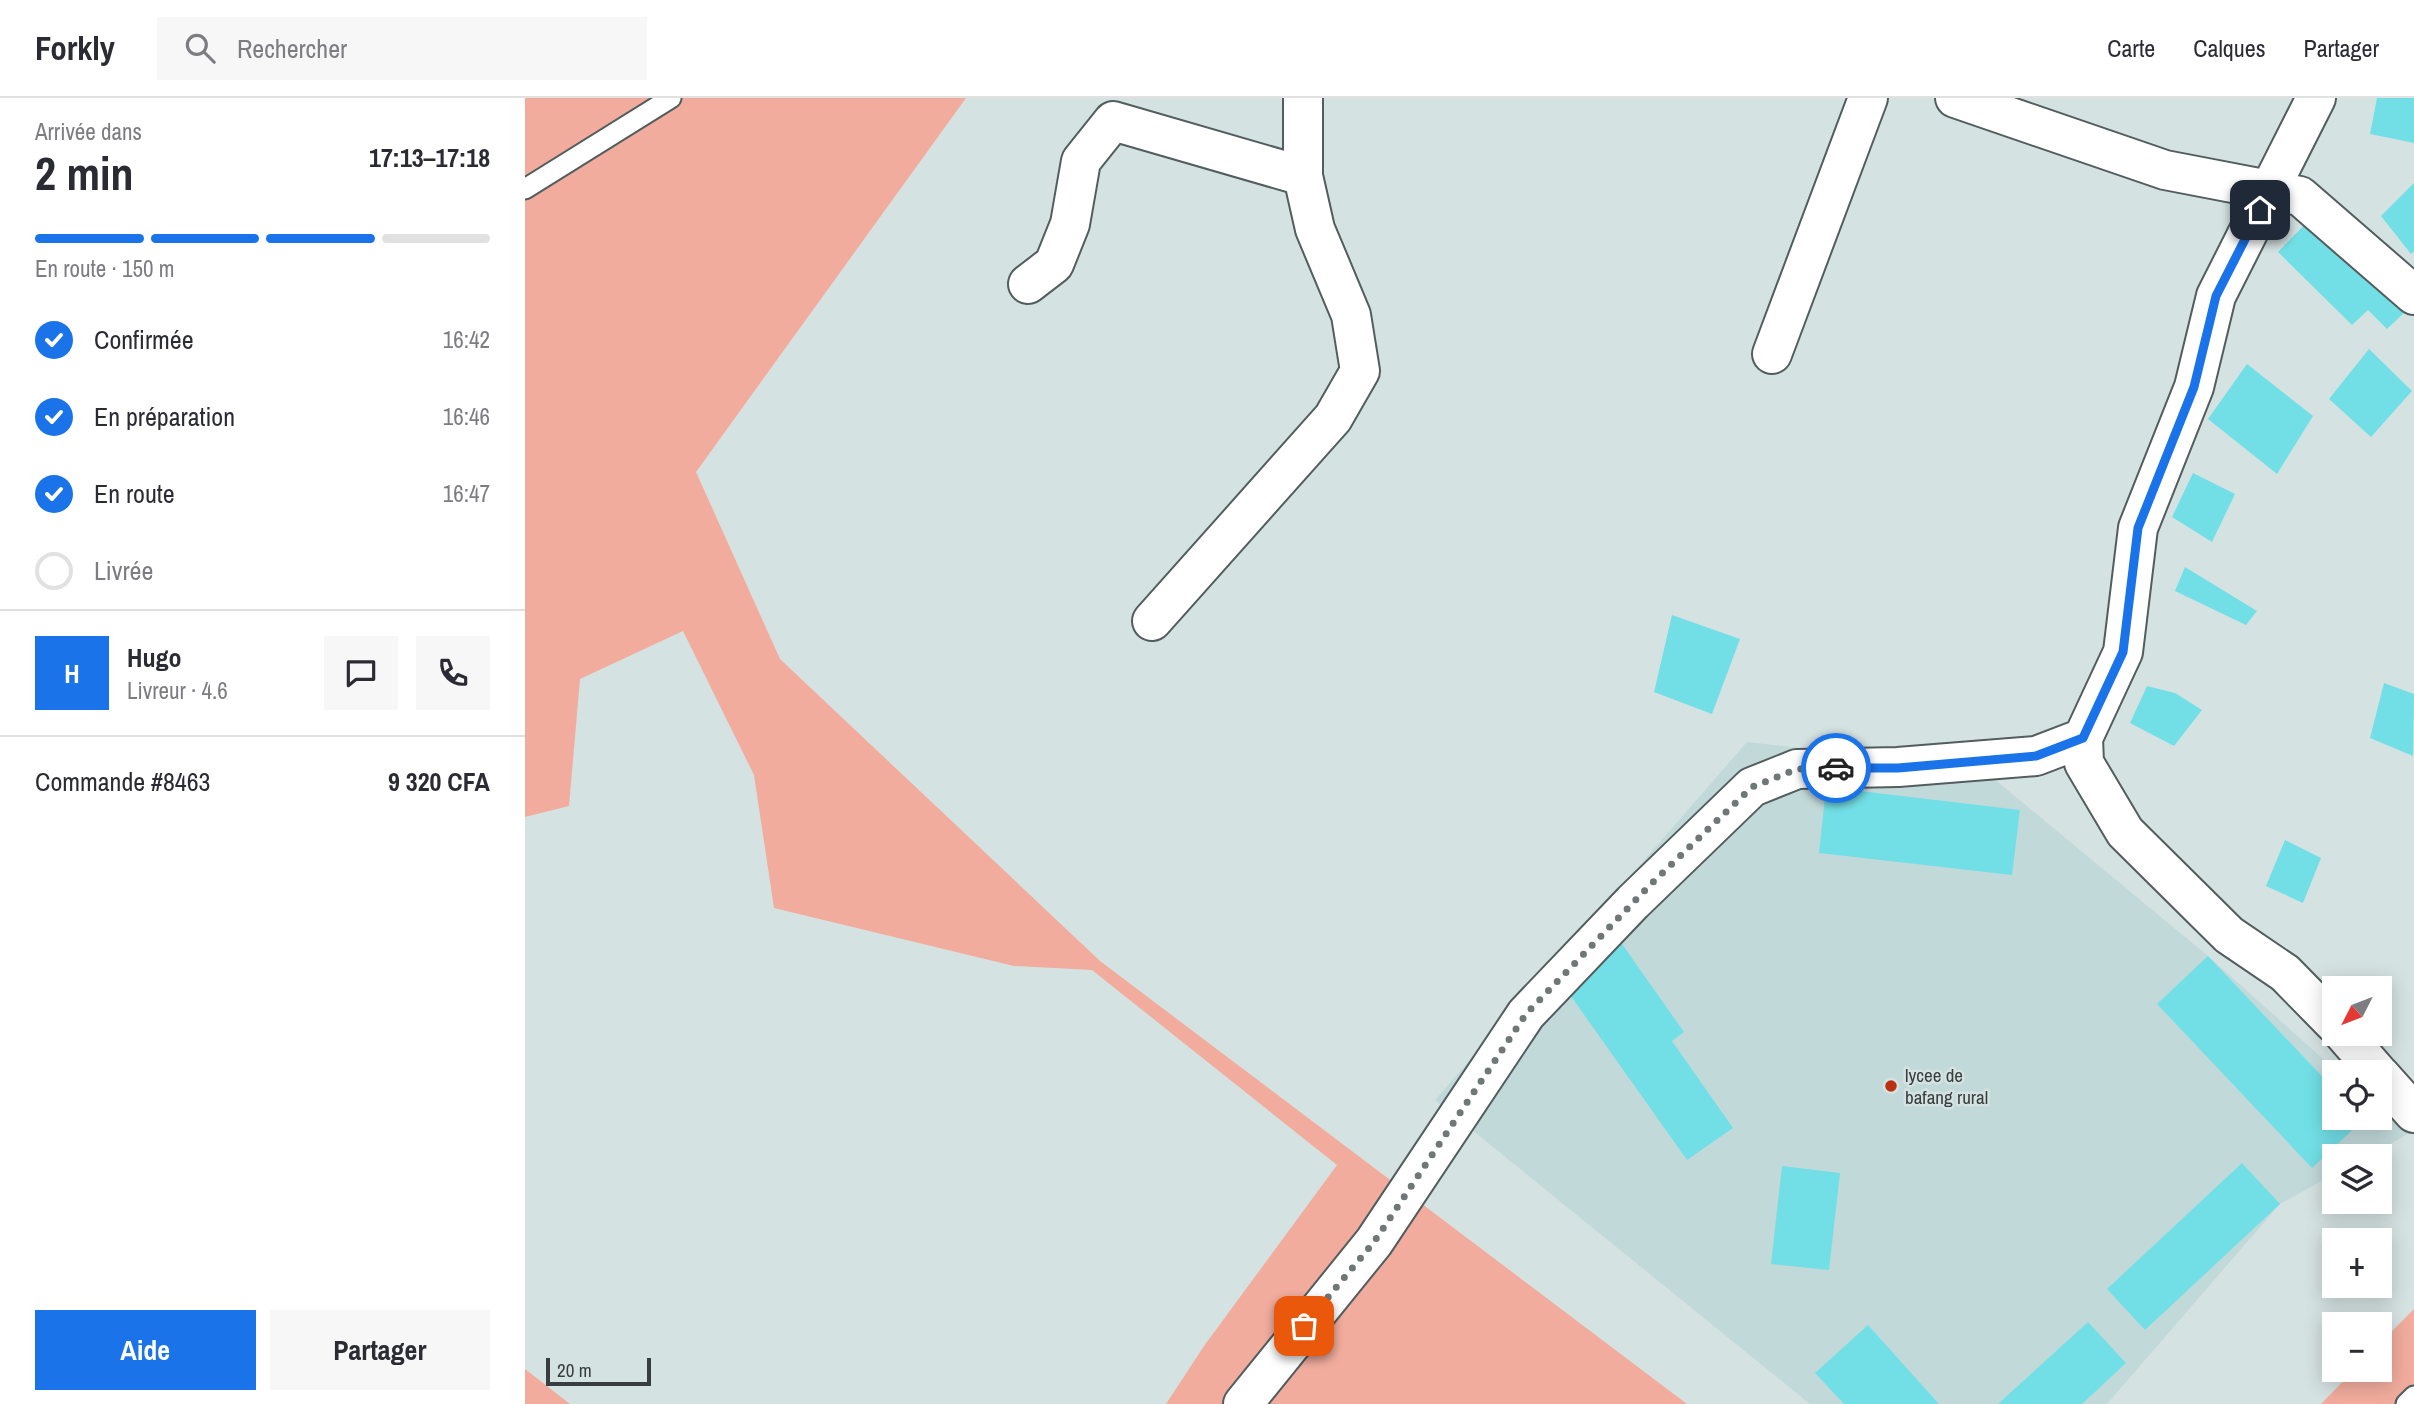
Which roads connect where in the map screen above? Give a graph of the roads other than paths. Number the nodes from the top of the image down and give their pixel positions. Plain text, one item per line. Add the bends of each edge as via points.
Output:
1 (671, 98) edge
2 (1303, 98) edge
3 (1868, 98) edge
4 (1955, 98) edge
5 (2316, 98) edge
6 (1303, 176) junction
7 (2271, 188) junction
8 (525, 189) edge
9 (1028, 284) dead end
10 (2414, 295) edge
11 (1772, 354) dead end
12 (1152, 621) dead end
13 (2083, 738) junction
14 (2322, 1011) edge
15 (2354, 1046) edge
16 (2367, 1060) edge
17 (2392, 1088) edge
18 (2414, 1113) edge
19 (2414, 1396) edge
20 (1243, 1404) edge
21 (2406, 1404) edge

1 - 8 lane
2 - 6 street
3 - 11 street
4 - 7 street via 2165,170
5 - 7 street
6 - 9 street via 1113,121 1081,162 1070,224 1054,264
6 - 12 street via 1315,229 1351,315 1360,371 1333,418
7 - 10 street via 2300,196
7 - 13 street via 2216,296 2194,387 2138,528 2123,652
13 - 14 street via 2084,763 2125,832 2229,935 2285,973
13 - 20 street via 2036,756 1898,768 1797,769 1752,787 1526,1014 1374,1242
15 - 16 street
17 - 18 street
19 - 21 lane

